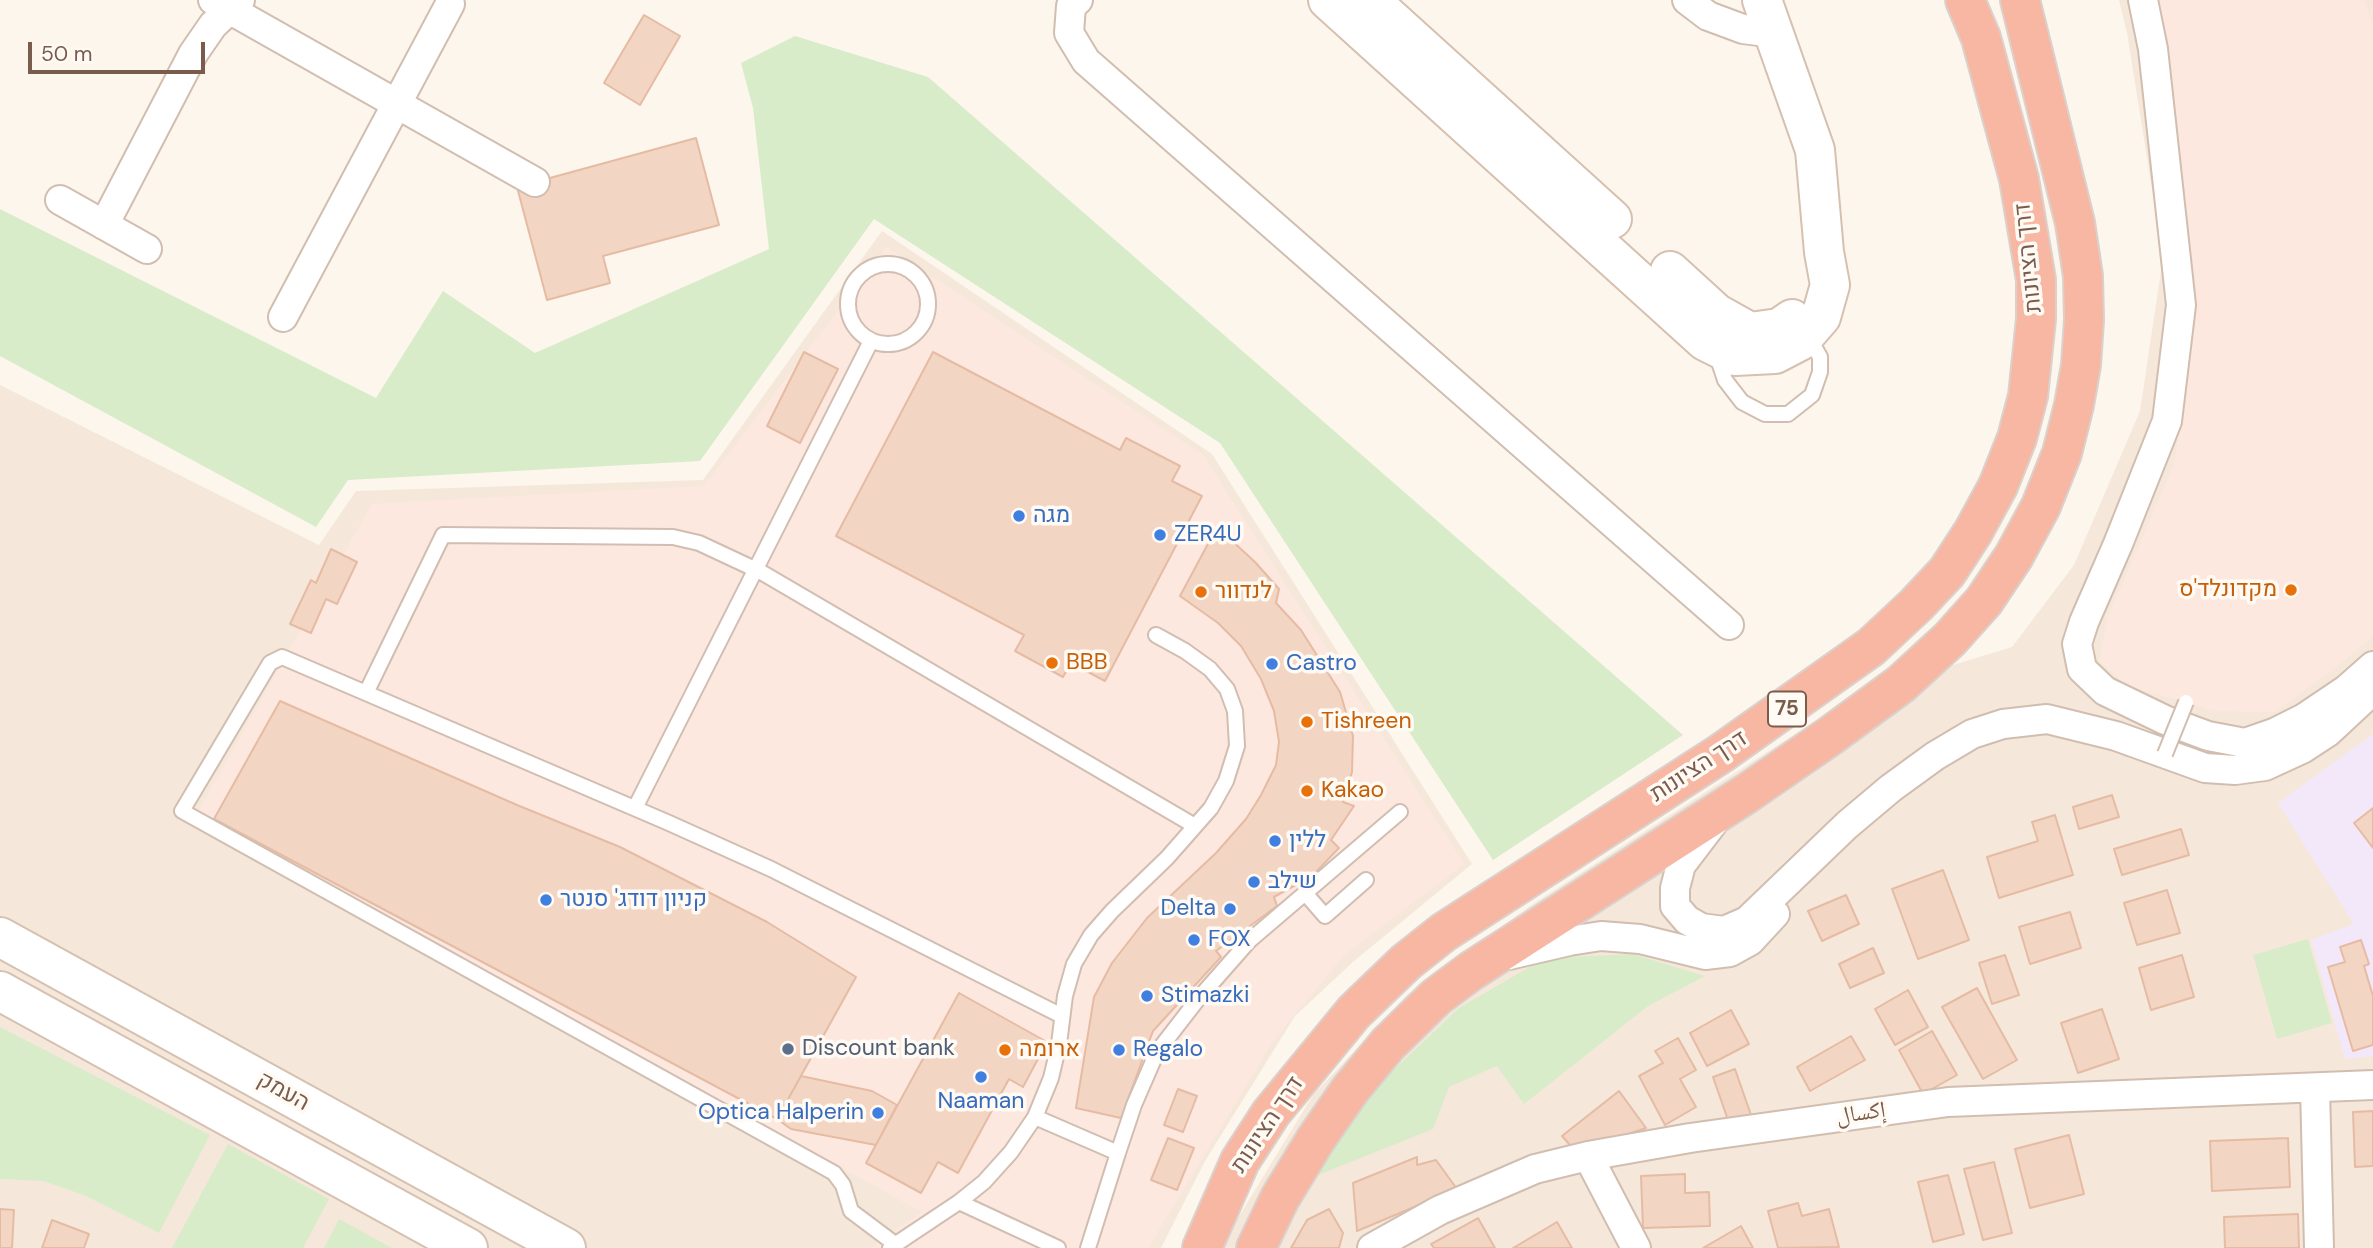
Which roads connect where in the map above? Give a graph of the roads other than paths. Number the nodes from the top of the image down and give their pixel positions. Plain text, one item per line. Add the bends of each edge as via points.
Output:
1 (1078, 0) edge
2 (1328, 0) edge
3 (1370, 0) edge
4 (1687, 0) edge
5 (1965, 0) edge
6 (2020, 0) edge
7 (2144, 0) edge
8 (227, 3) edge
9 (450, 4) dead end
10 (1768, 16) edge
11 (396, 104) junction
12 (535, 182) dead end
13 (60, 200) dead end
14 (104, 225) junction
15 (147, 249) dead end
16 (1824, 252) junction
17 (283, 317) dead end
18 (1807, 333) junction
19 (871, 341) junction
20 (1714, 345) junction
21 (755, 569) junction
22 (1729, 625) dead end
23 (1156, 635) dead end
24 (2373, 666) edge
25 (2373, 690) edge
26 (366, 692) junction
27 (2186, 702) dead end
28 (2165, 754) junction
29 (635, 808) junction
30 (1724, 808) junction
31 (1400, 812) dead end
32 (1195, 826) junction
33 (1818, 851) junction
34 (1366, 880) dead end
35 (1305, 893) junction
36 (0, 937) edge
37 (1489, 959) junction
38 (0, 991) edge
39 (1062, 1016) junction
40 (2373, 1085) edge
41 (2315, 1088) junction
42 (1035, 1117) junction
43 (1118, 1153) junction
44 (1588, 1156) junction
45 (959, 1202) junction
46 (893, 1246) edge
47 (1049, 1246) edge
48 (468, 1248) edge
49 (566, 1248) edge
50 (1087, 1248) edge
51 (1202, 1248) edge
52 (1256, 1248) edge
53 (1371, 1248) edge
54 (1636, 1248) edge
55 (2319, 1248) edge

1 - 22 street via 1071,6 1069,33 1086,61
2 - 20 street
3 - 16 street via 1716,313 1750,332 1779,328 1813,303
4 - 10 street via 1708,16 1743,29
5 - 51 highway, דרך הציונות / 75 via 1981,38 2019,180 2036,280 2028,396 1998,486 1973,531 1947,572 1871,647 1803,698 1444,932 1406,962 1354,1012 1271,1113 1240,1161
6 - 30 highway, דרך הציונות / 75 via 2075,223 2083,276 2081,365 2062,453 2014,556 1984,601 1950,639 1891,691
7 - 24 street via 2180,305 2167,421 2084,622 2077,644 2082,669 2105,691 2165,720 2245,743 2304,718
8 - 11 street
8 - 14 street via 192,54
9 - 11 street
10 - 16 street via 1815,150
11 - 12 street
11 - 17 street
13 - 14 street
14 - 15 street
16 - 18 street via 1829,285 1821,317
18 - 20 street via 1774,354 1735,356
18 - 20 lane via 1820,357 1821,372 1812,396 1788,414 1765,414 1742,402 1725,380
19 - 19 lane via 898,343 923,324 928,296 917,276 906,268 879,265 866,270 851,289 850,316
19 - 21 lane
21 - 26 lane via 699,543 673,537 443,535
21 - 29 lane
21 - 32 lane
23 - 32 lane via 1210,669 1227,688 1235,711 1237,747 1226,781
25 - 28 street via 2328,732 2265,766 2205,768
26 - 29 lane
26 - 46 lane via 282,657 270,663 182,811 834,1173 851,1211
27 - 28 lane, bridge
28 - 33 street via 2047,719 2003,724 1972,734 1936,756
29 - 39 lane via 771,869
30 - 33 street via 1681,865 1675,888 1675,906 1701,928 1724,931 1747,921
30 - 37 highway, דרך הציונות / 75
31 - 35 lane
32 - 39 lane via 1091,935 1074,964
33 - 37 street via 1768,923 1750,942 1730,952 1705,955 1640,939 1601,936
34 - 35 lane via 1325,916
35 - 43 lane via 1249,941 1157,1052
36 - 49 street, העמק
37 - 52 highway, דרך הציונות / 75 via 1436,998 1388,1044 1350,1090 1315,1139
38 - 48 street, העמק
39 - 42 lane via 1051,1078
40 - 41 street, إكسال
41 - 44 street, إكسال via 1948,1102
41 - 55 street
42 - 43 lane
42 - 45 lane via 1011,1152
43 - 50 lane
44 - 53 street, إكسال via 1535,1169 1440,1210
44 - 54 street
45 - 46 lane
45 - 47 lane

